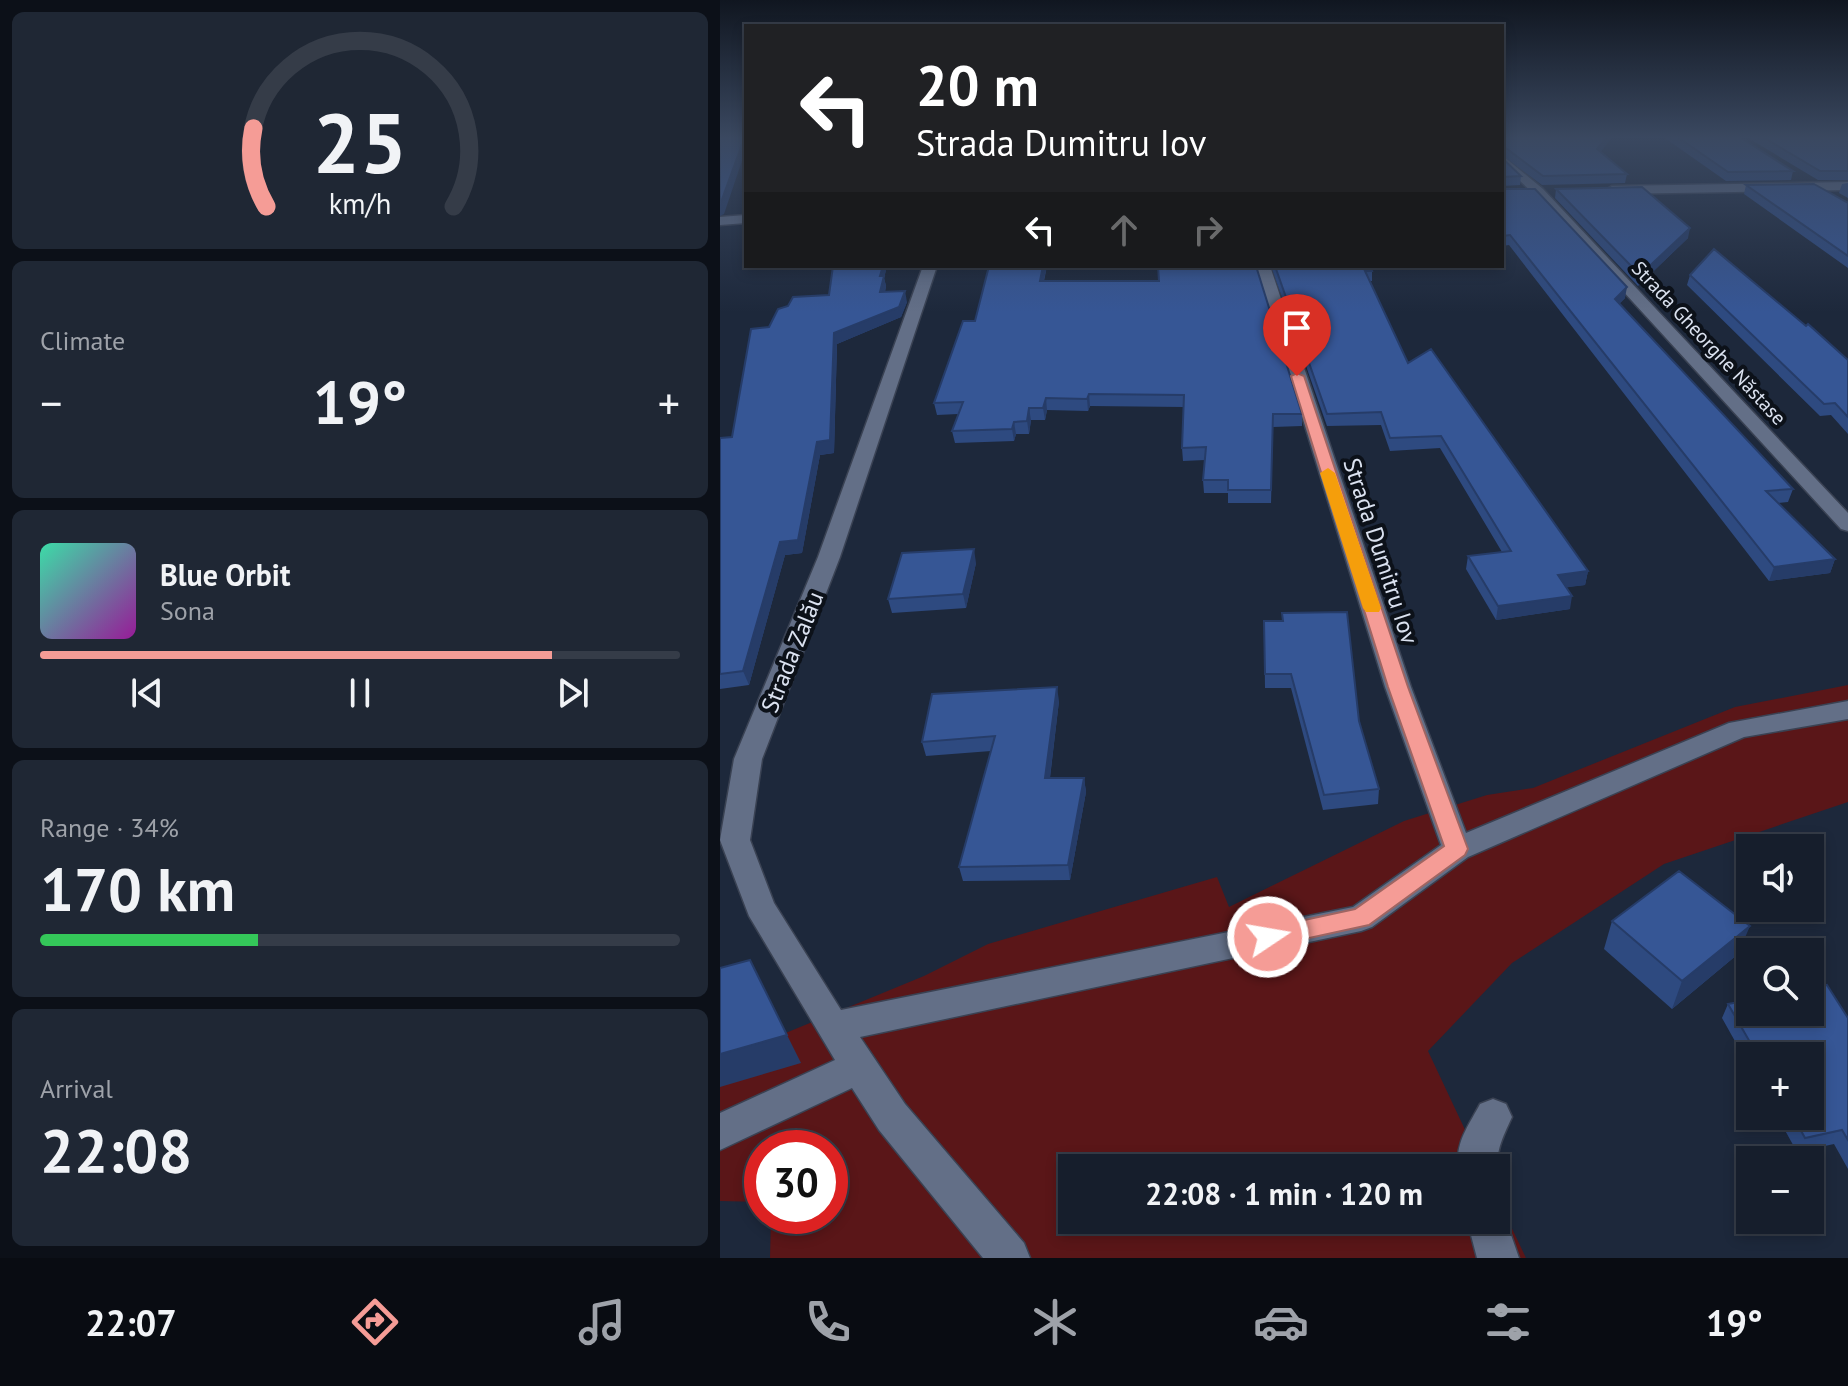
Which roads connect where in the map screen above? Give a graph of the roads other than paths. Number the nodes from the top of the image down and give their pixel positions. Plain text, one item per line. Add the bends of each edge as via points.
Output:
1 (1549, 195) edge
2 (1828, 195) edge
3 (1837, 200) edge
4 (744, 219) edge
5 (720, 221) edge
6 (929, 268) edge
7 (1264, 268) edge
8 (1848, 525) edge
9 (1848, 710) edge
10 (1457, 849) junction
11 (833, 1027) junction
12 (860, 1066) junction
13 (1493, 1117) dead end
14 (720, 1132) edge
15 (1475, 1154) edge
16 (1491, 1234) edge
17 (1009, 1258) edge
18 (1498, 1258) edge

1 - 8 street, Strada Gheorghe Năstase
2 - 3 street
4 - 5 street
6 - 11 street, Strada Zalău via 829,557 748,759 735,840 760,907
7 - 10 street, Strada Dumitru Iov via 1398,687
9 - 10 street via 1738,729
10 - 11 street via 1361,918
11 - 12 street, Strada Zalău
12 - 14 street
12 - 17 street, Strada Zalău via 892,1117
13 - 15 street
16 - 18 street

